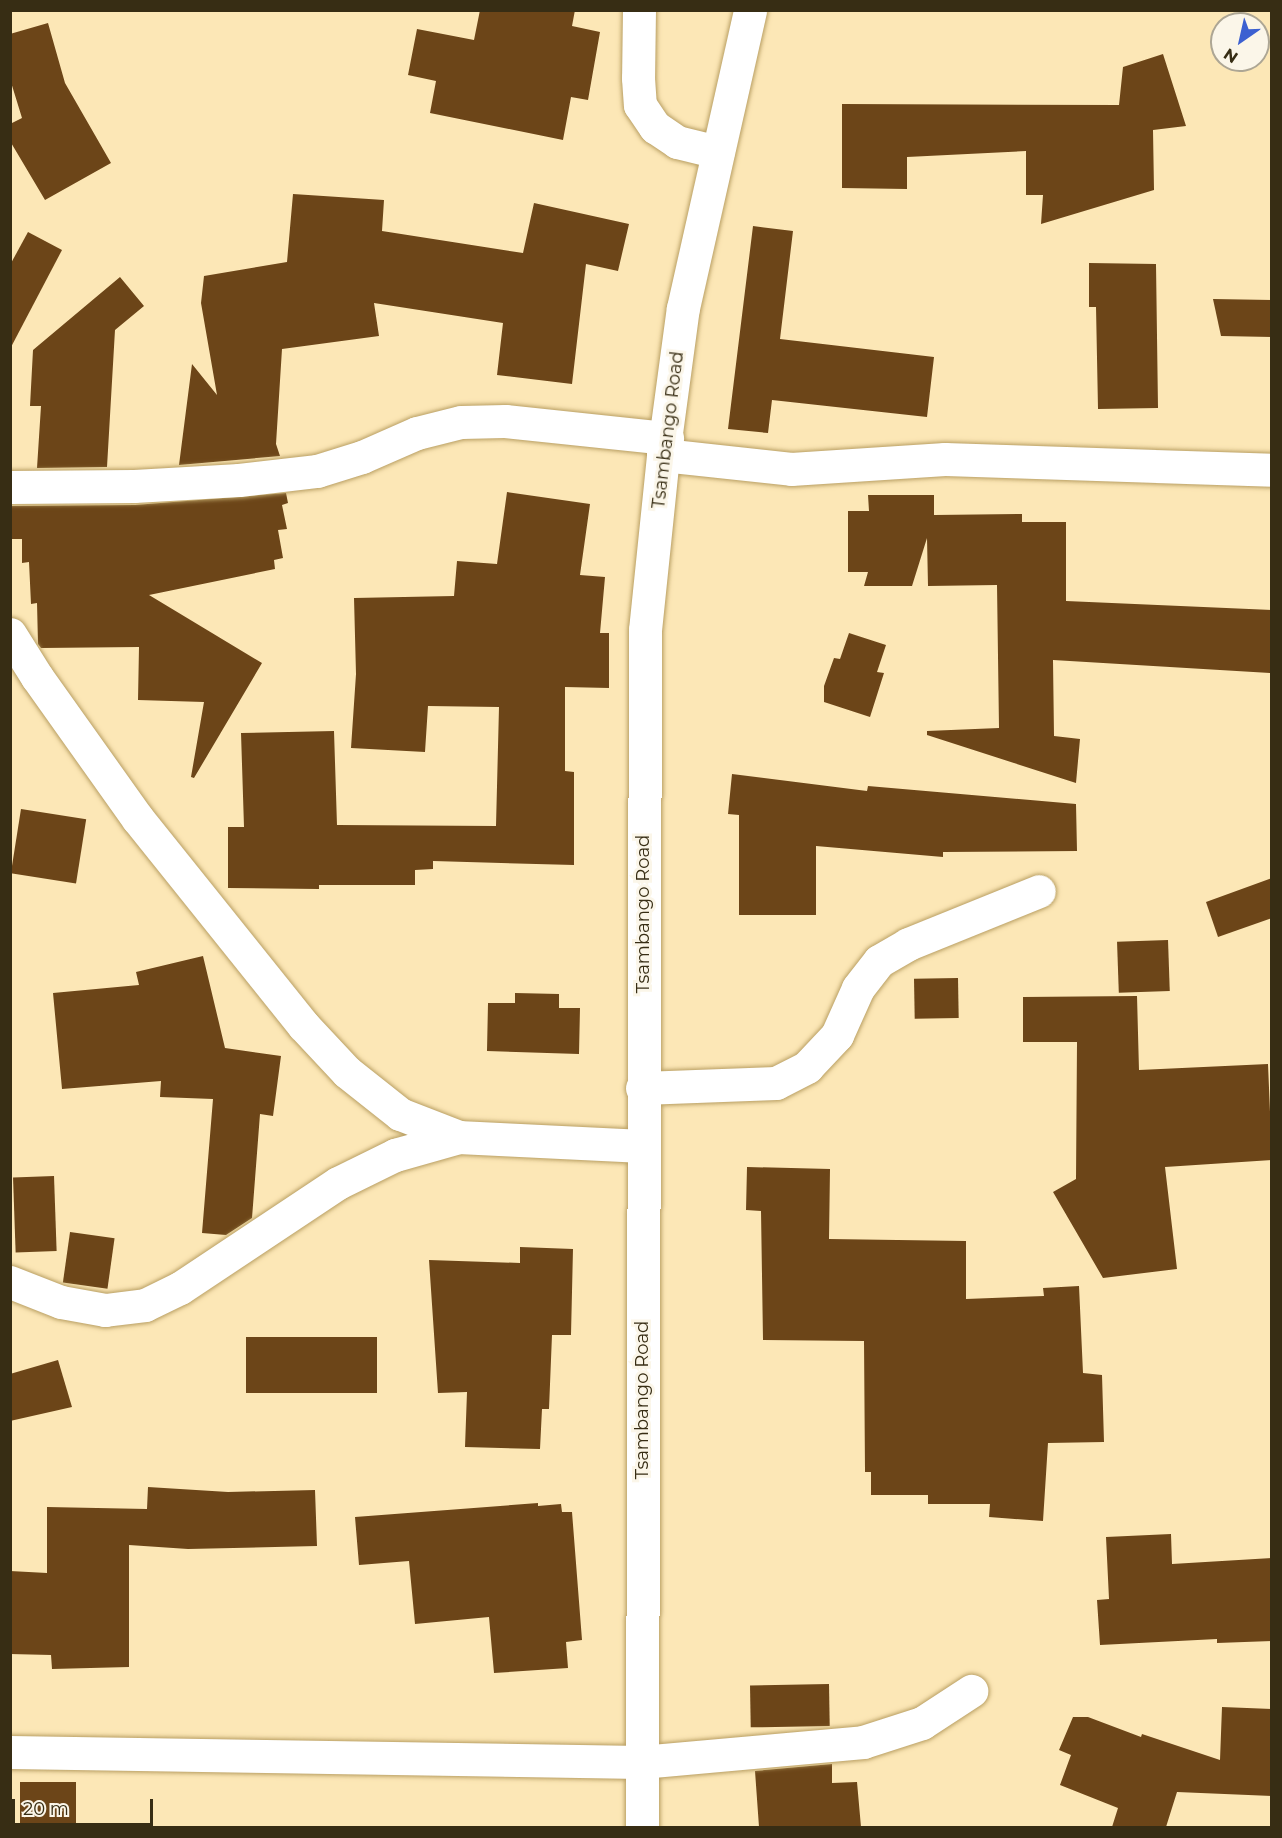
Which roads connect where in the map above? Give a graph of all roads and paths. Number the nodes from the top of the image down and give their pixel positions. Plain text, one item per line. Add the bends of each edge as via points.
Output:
1 (639, 10) edge
2 (750, 10) edge
3 (718, 152) junction
4 (665, 447) junction
5 (1272, 470) edge
6 (10, 487) edge
7 (10, 634) edge
8 (1040, 891) dead end
9 (642, 1088) junction
10 (459, 1137) junction
11 (642, 1146) junction
12 (10, 1282) edge
13 (971, 1691) dead end
14 (10, 1752) edge
15 (641, 1762) junction
16 (642, 1827) edge

1 - 3 street via 640,105 655,127 677,142
2 - 3 street, Tsambango Road
3 - 4 street, Tsambango Road via 683,308
4 - 5 street via 791,469 945,459
4 - 6 street via 505,421 461,422 417,433 317,471 192,483
4 - 9 street, Tsambango Road via 645,630
7 - 10 street via 36,677 138,819 303,1025 347,1072 400,1114
8 - 9 street via 908,944 879,961 858,988 837,1035 807,1067 776,1083
9 - 11 street, Tsambango Road
10 - 11 street
10 - 12 street via 394,1155 338,1183 180,1288 145,1305 105,1310 61,1302
11 - 15 street, Tsambango Road
13 - 15 street via 921,1723 863,1742
14 - 15 street
15 - 16 street, Tsambango Road

